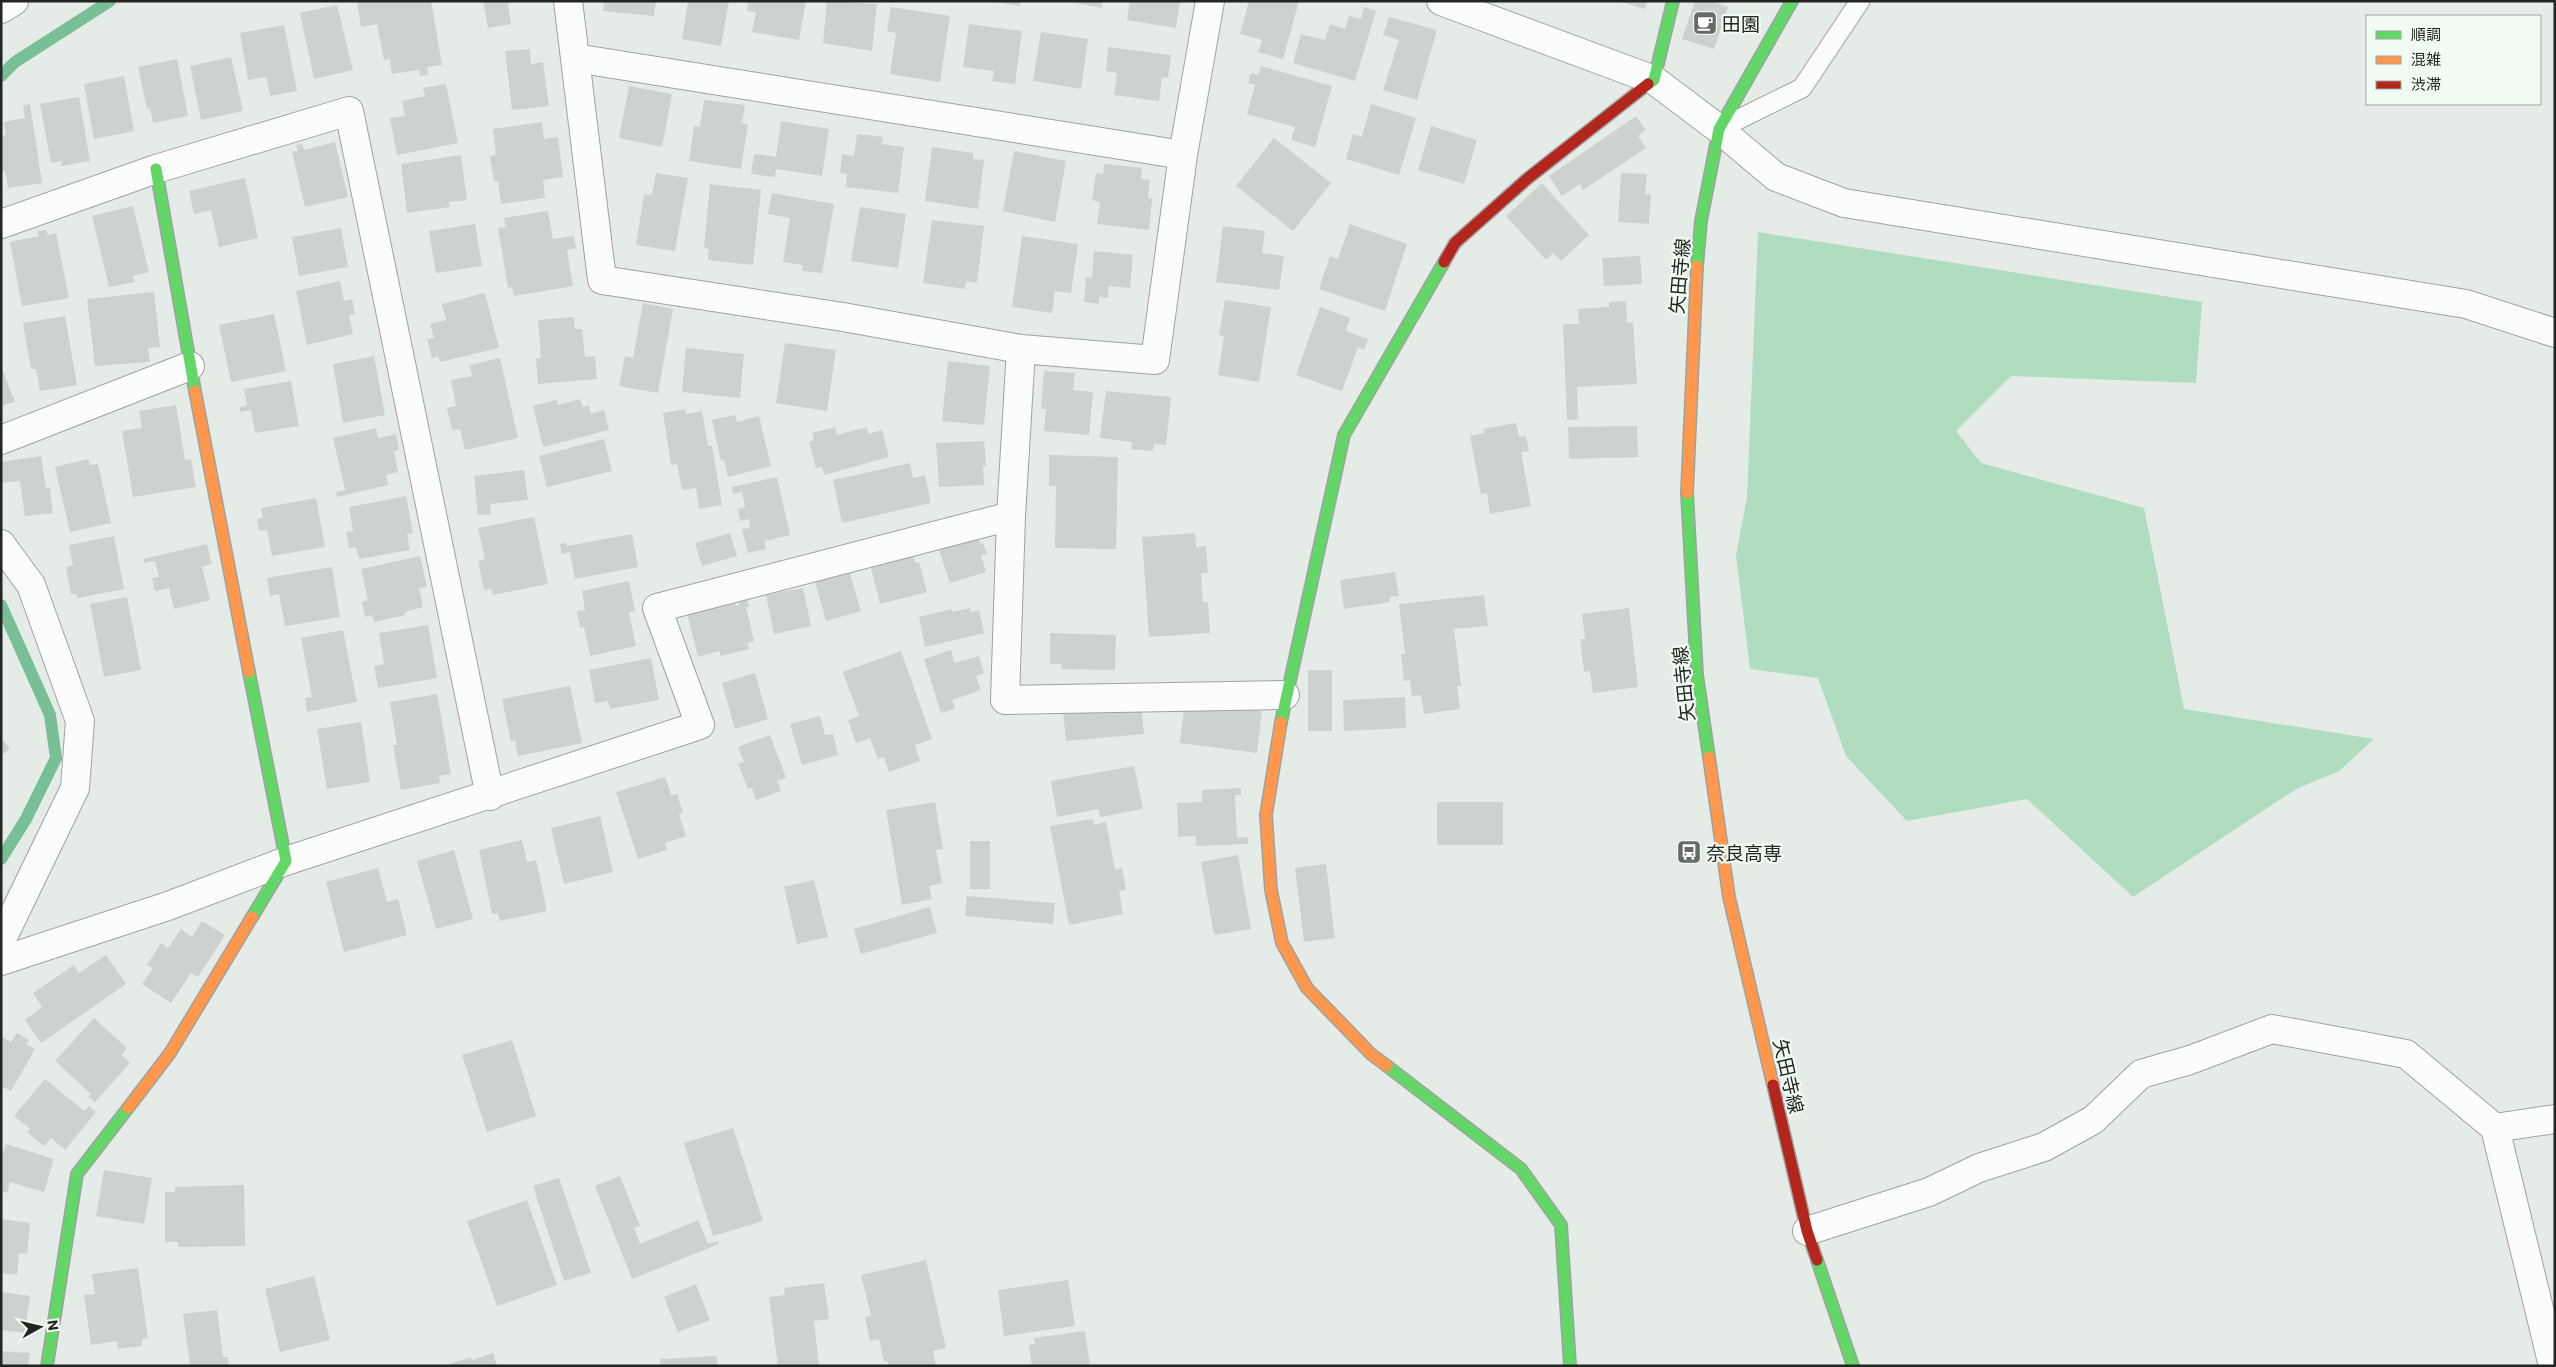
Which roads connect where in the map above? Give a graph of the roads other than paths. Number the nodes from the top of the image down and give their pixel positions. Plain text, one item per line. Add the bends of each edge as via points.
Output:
1 (14, 1) edge
2 (568, 1) edge
3 (1210, 1) edge
4 (1441, 1) edge
5 (1673, 1) edge
6 (1792, 1) edge
7 (1860, 1) edge
8 (1, 9) edge
9 (575, 58) junction
10 (1654, 80) junction
11 (1719, 129) junction
12 (1183, 155) junction
13 (156, 169) junction
14 (1, 224) edge
15 (2555, 333) edge
16 (1021, 349) junction
17 (190, 366) junction
18 (1, 440) edge
19 (1011, 516) junction
20 (1, 544) edge
21 (1285, 695) junction
22 (490, 796) junction
23 (286, 861) junction
24 (1, 942) edge
25 (1, 961) edge
26 (2555, 1119) edge
27 (2495, 1128) junction
28 (1807, 1231) junction
29 (47, 1366) edge
30 (1570, 1366) edge
31 (1853, 1366) edge
32 (2553, 1366) edge

1 - 8 street
2 - 9 street
3 - 12 street
4 - 10 street
5 - 10 street
6 - 11 street, 矢田寺線
7 - 11 lane via 1802,88
9 - 12 street
9 - 16 street via 602,280 843,317
10 - 11 street
10 - 21 street via 1527,180 1455,242 1344,435
11 - 15 street via 1776,177 1844,203 2466,304
11 - 28 street, 矢田寺線 via 1701,222 1686,469 1697,675 1729,897
12 - 16 street via 1154,360
13 - 14 street
13 - 17 street
13 - 22 street via 349,110
16 - 19 street
17 - 18 street
17 - 23 street
19 - 21 street via 1005,700
19 - 22 street via 657,608 700,725
20 - 24 street via 31,585 80,721 75,788
21 - 30 street via 1266,815 1270,890 1282,943 1308,988 1371,1054 1521,1169 1561,1225
22 - 23 street
23 - 25 street via 168,906
23 - 29 street via 170,1053 77,1174
26 - 27 street
27 - 28 street via 2406,1054 2272,1030 2142,1074 2093,1120 2044,1147 1979,1168 1930,1192
27 - 32 street
28 - 31 street, 矢田寺線

